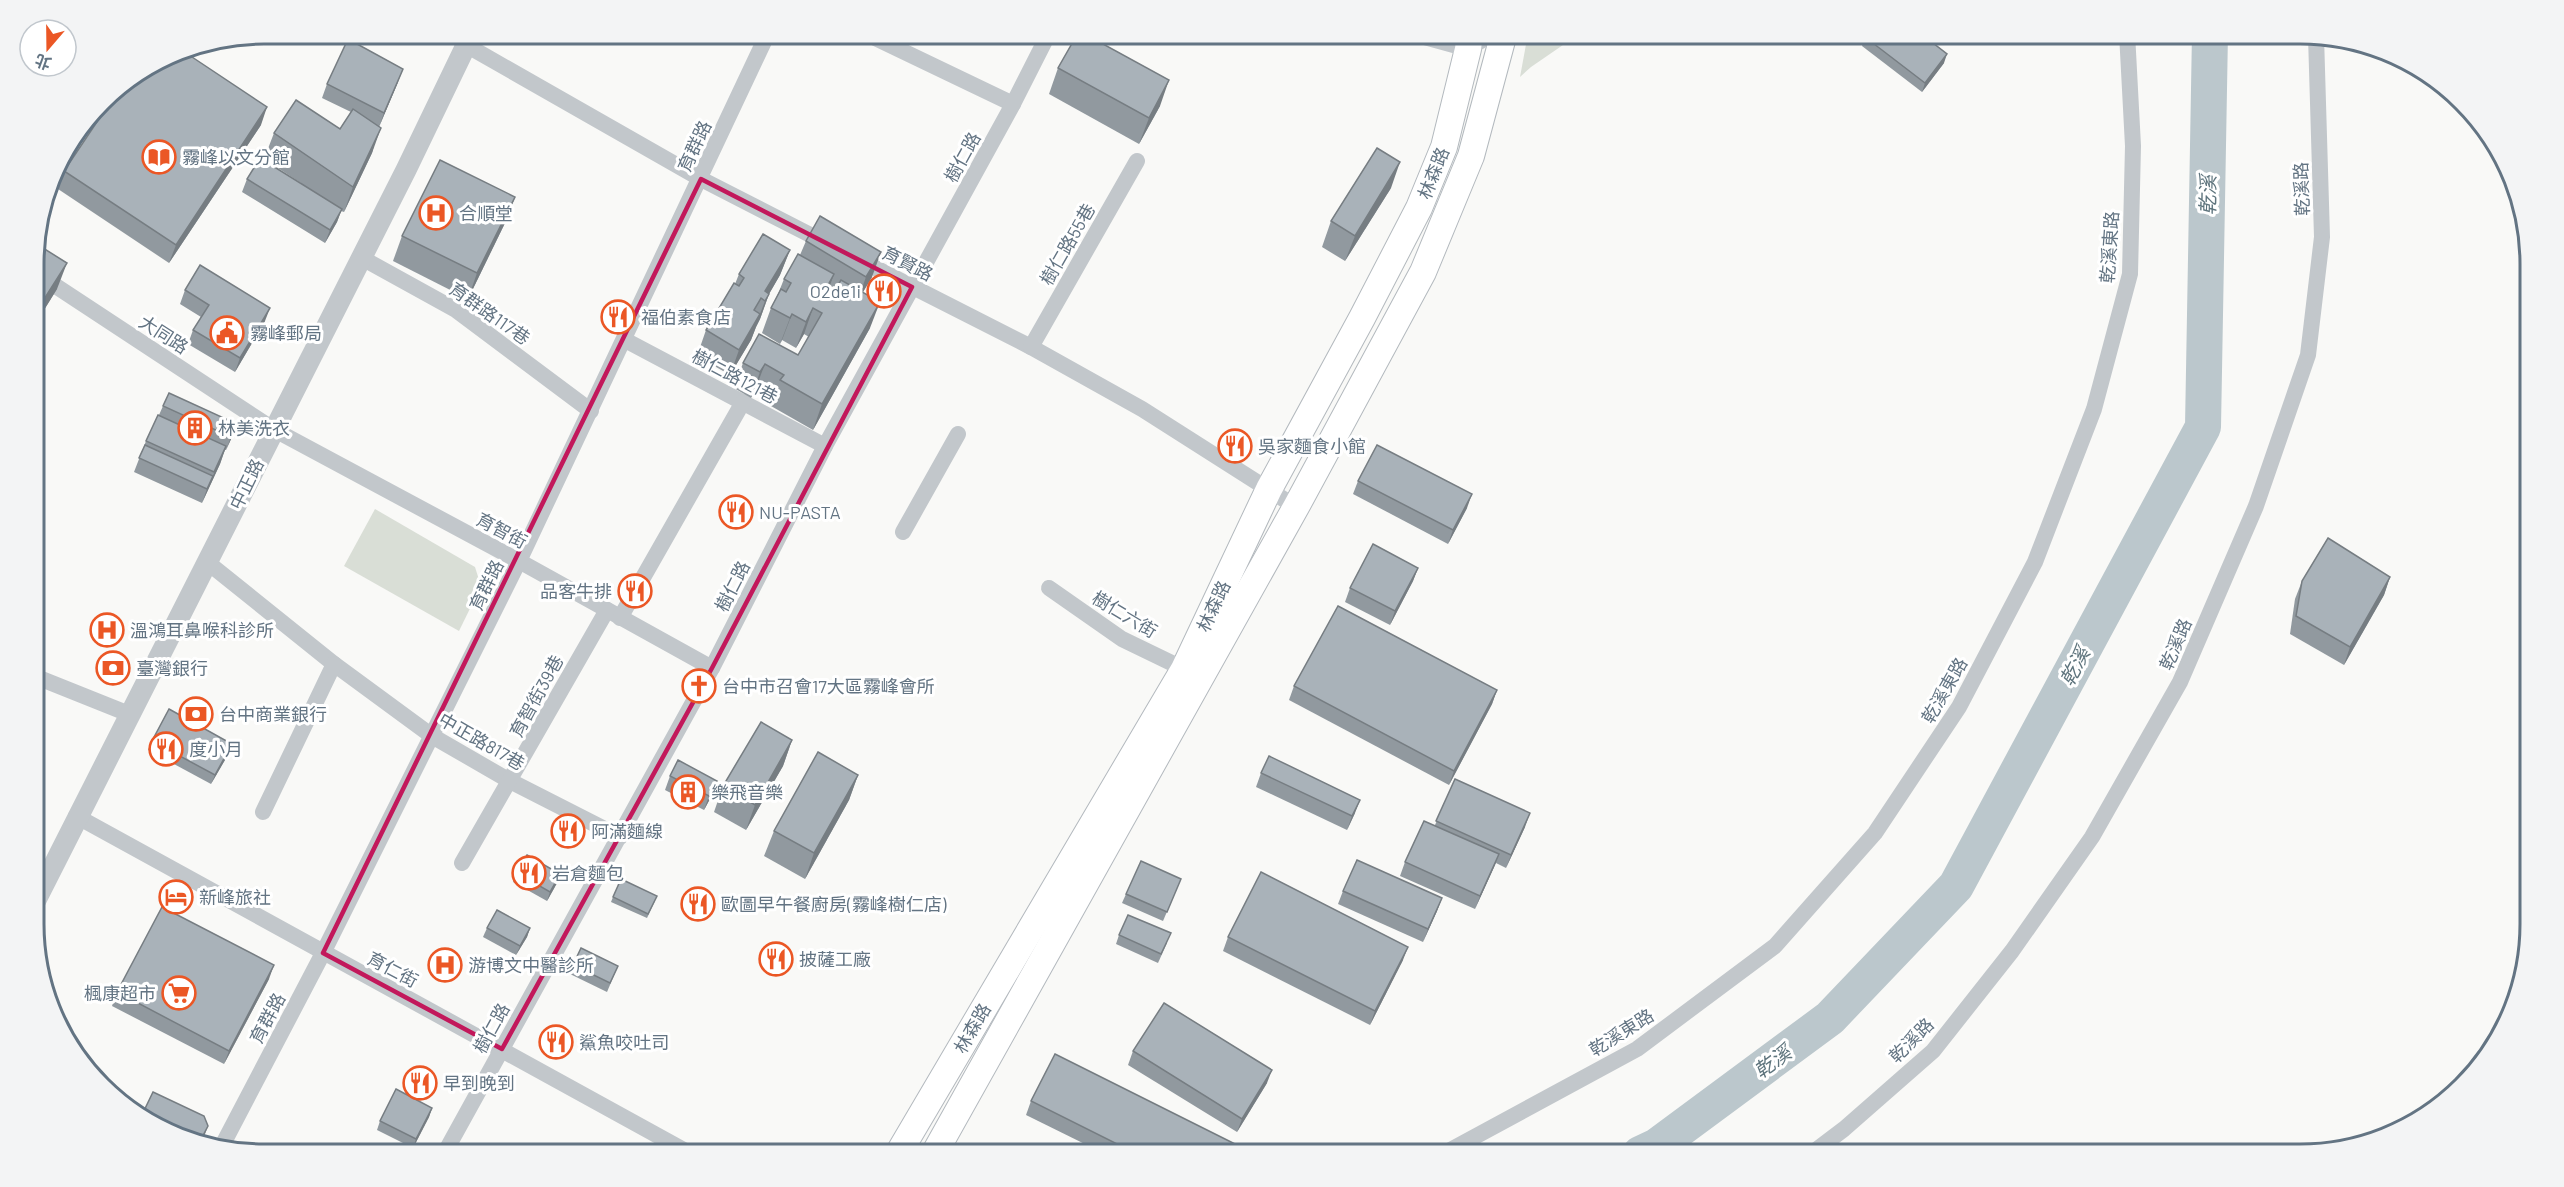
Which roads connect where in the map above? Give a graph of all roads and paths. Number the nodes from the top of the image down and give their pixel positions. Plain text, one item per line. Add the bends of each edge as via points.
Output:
1 (461, 44) edge
2 (476, 44) edge
3 (763, 44) edge
4 (888, 44) edge
5 (1044, 44) edge
6 (1468, 44) edge
7 (1501, 44) edge
8 (2128, 44) edge
9 (2316, 44) edge
10 (1013, 105) junction
11 (1137, 161) dead end
12 (701, 179) junction
13 (360, 257) junction
14 (44, 278) edge
15 (912, 287) junction
16 (626, 340) junction
17 (1031, 347) junction
18 (743, 402) junction
19 (591, 411) junction
20 (273, 429) junction
21 (958, 434) dead end
22 (825, 446) junction
23 (1269, 489) junction
24 (1296, 507) junction
25 (903, 532) dead end
26 (519, 561) junction
27 (207, 562) junction
28 (1049, 588) dead end
29 (613, 614) junction
30 (334, 664) junction
31 (712, 668) junction
32 (1184, 669) junction
33 (44, 680) edge
34 (129, 714) junction
35 (432, 736) junction
36 (510, 781) junction
37 (263, 813) dead end
38 (76, 816) junction
39 (620, 837) junction
40 (462, 863) dead end
41 (44, 883) edge
42 (323, 953) junction
43 (502, 1049) junction
44 (225, 1140) edge
45 (450, 1144) edge
46 (673, 1144) edge
47 (904, 1144) edge
48 (940, 1144) edge
49 (1461, 1144) edge
50 (1824, 1144) edge

1 - 13 street, 中正路 via 406,170
2 - 12 street, 育賢路
3 - 12 street, 育群路
4 - 10 street
5 - 10 street, 樹仁路
6 - 23 main road, 林森路 via 1444,147 1419,208
7 - 24 main road, 林森路 via 1471,156 1423,272
8 - 49 street, 乾溪東路 via 2133,146 2130,274 2094,409 2035,562 1959,707 1875,833 1775,946 1637,1049
9 - 50 street, 乾溪路 via 2322,237 2308,356 2256,506 2180,682 2092,837 2004,960 1933,1050
10 - 15 street, 樹仁路
11 - 17 street, 樹仁路55巷
12 - 15 street, 育賢路
12 - 16 street, 育群路
13 - 19 street, 育群路117巷 via 456,310
13 - 20 street, 中正路
14 - 20 street, 大同路
15 - 17 street, 育賢路
15 - 22 street, 樹仁路
16 - 18 street, 樹仁路121巷
16 - 19 street, 育群路
17 - 23 street, 育賢路 via 1142,409
18 - 22 street, 樹仁路121巷
18 - 29 street, 育智街39巷
19 - 26 street, 育群路
20 - 26 street, 育智街
20 - 27 street, 中正路
21 - 25 street
22 - 31 street, 樹仁路
23 - 24 street, 育賢路
23 - 32 main road, 林森路
24 - 48 main road, 林森路
26 - 29 street, 育智街
26 - 35 street, 育群路
27 - 30 street, 中正路817巷
27 - 34 street, 中正路
28 - 32 street, 樹仁六街 via 1122,639
29 - 31 street, 育智街
29 - 36 street, 育智街39巷
30 - 35 street, 中正路817巷
30 - 37 street
31 - 39 street, 樹仁路
32 - 47 main road, 林森路
33 - 34 street
34 - 38 street, 中正路
35 - 36 street, 中正路817巷
35 - 42 street, 育群路
36 - 39 street, 中正路817巷
36 - 40 street, 育智街39巷
38 - 41 street, 中正路
38 - 42 street, 育仁街
39 - 43 street, 樹仁路
42 - 43 street, 育仁街
42 - 44 street, 育群路
43 - 45 street, 樹仁路
43 - 46 street, 育仁街

